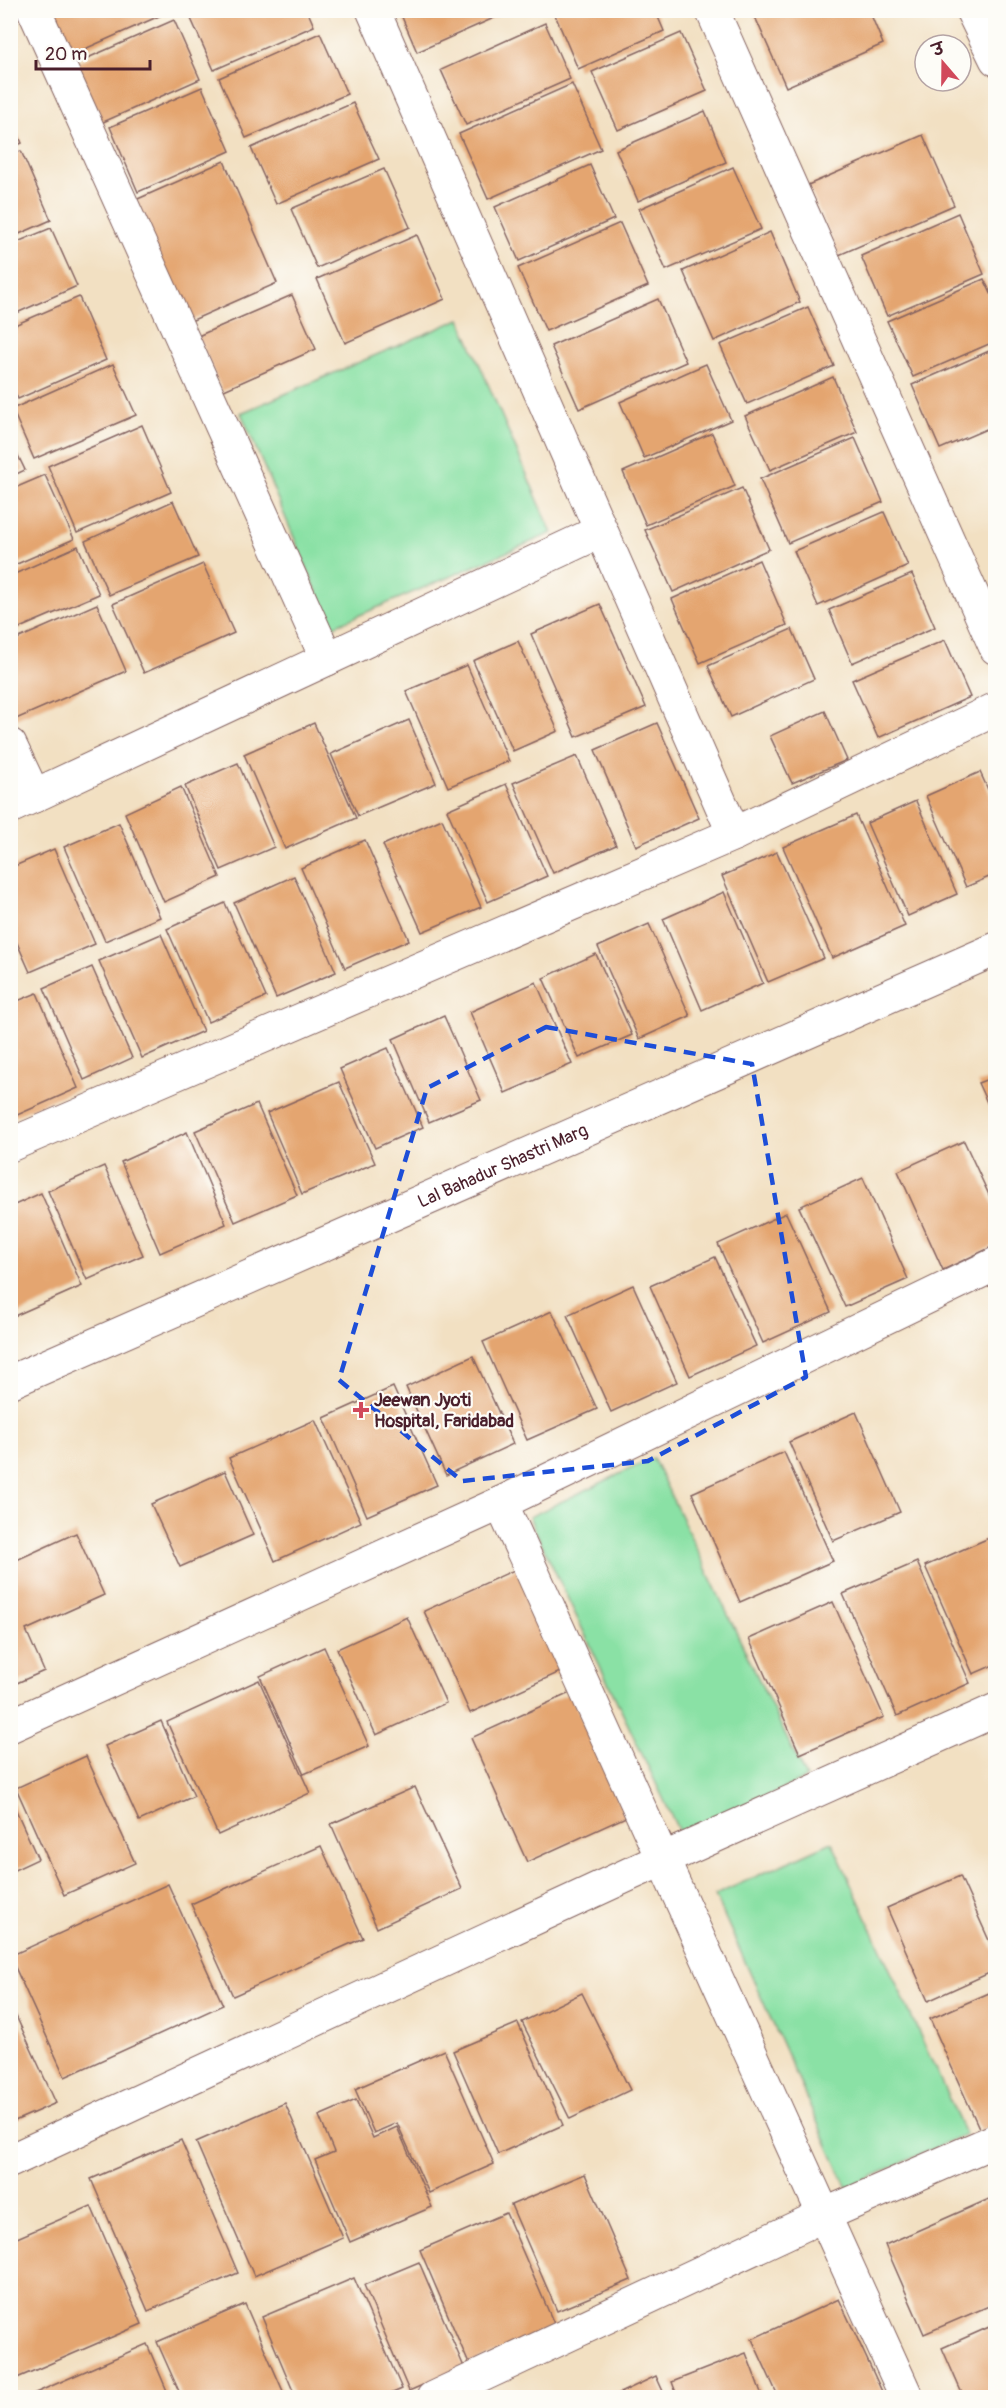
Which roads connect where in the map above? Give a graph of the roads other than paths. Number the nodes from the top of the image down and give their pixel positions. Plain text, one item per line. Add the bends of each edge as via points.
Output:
1 (34, 10) edge
2 (373, 10) edge
3 (712, 10) edge
4 (972, 10) edge
5 (996, 60) edge
6 (602, 531) junction
7 (996, 648) edge
8 (327, 659) junction
9 (996, 709) edge
10 (10, 745) edge
11 (22, 802) edge
12 (734, 834) junction
13 (996, 949) edge
14 (10, 1145) edge
15 (996, 1264) edge
16 (10, 1382) edge
17 (501, 1503) junction
18 (996, 1710) edge
19 (10, 1726) edge
20 (663, 1860) junction
21 (996, 2140) edge
22 (10, 2162) edge
23 (824, 2215) junction
24 (433, 2397) edge
25 (907, 2397) edge

1 - 8 street
2 - 6 street
3 - 7 street
4 - 5 street
6 - 8 street
6 - 12 street
8 - 11 street
9 - 12 street
10 - 11 street
12 - 14 street
13 - 16 street, Lal Bahadur Shastri Marg
15 - 17 street
17 - 19 street
17 - 20 street
18 - 20 street
20 - 22 street
20 - 23 street
21 - 23 street
23 - 24 street
23 - 25 street

